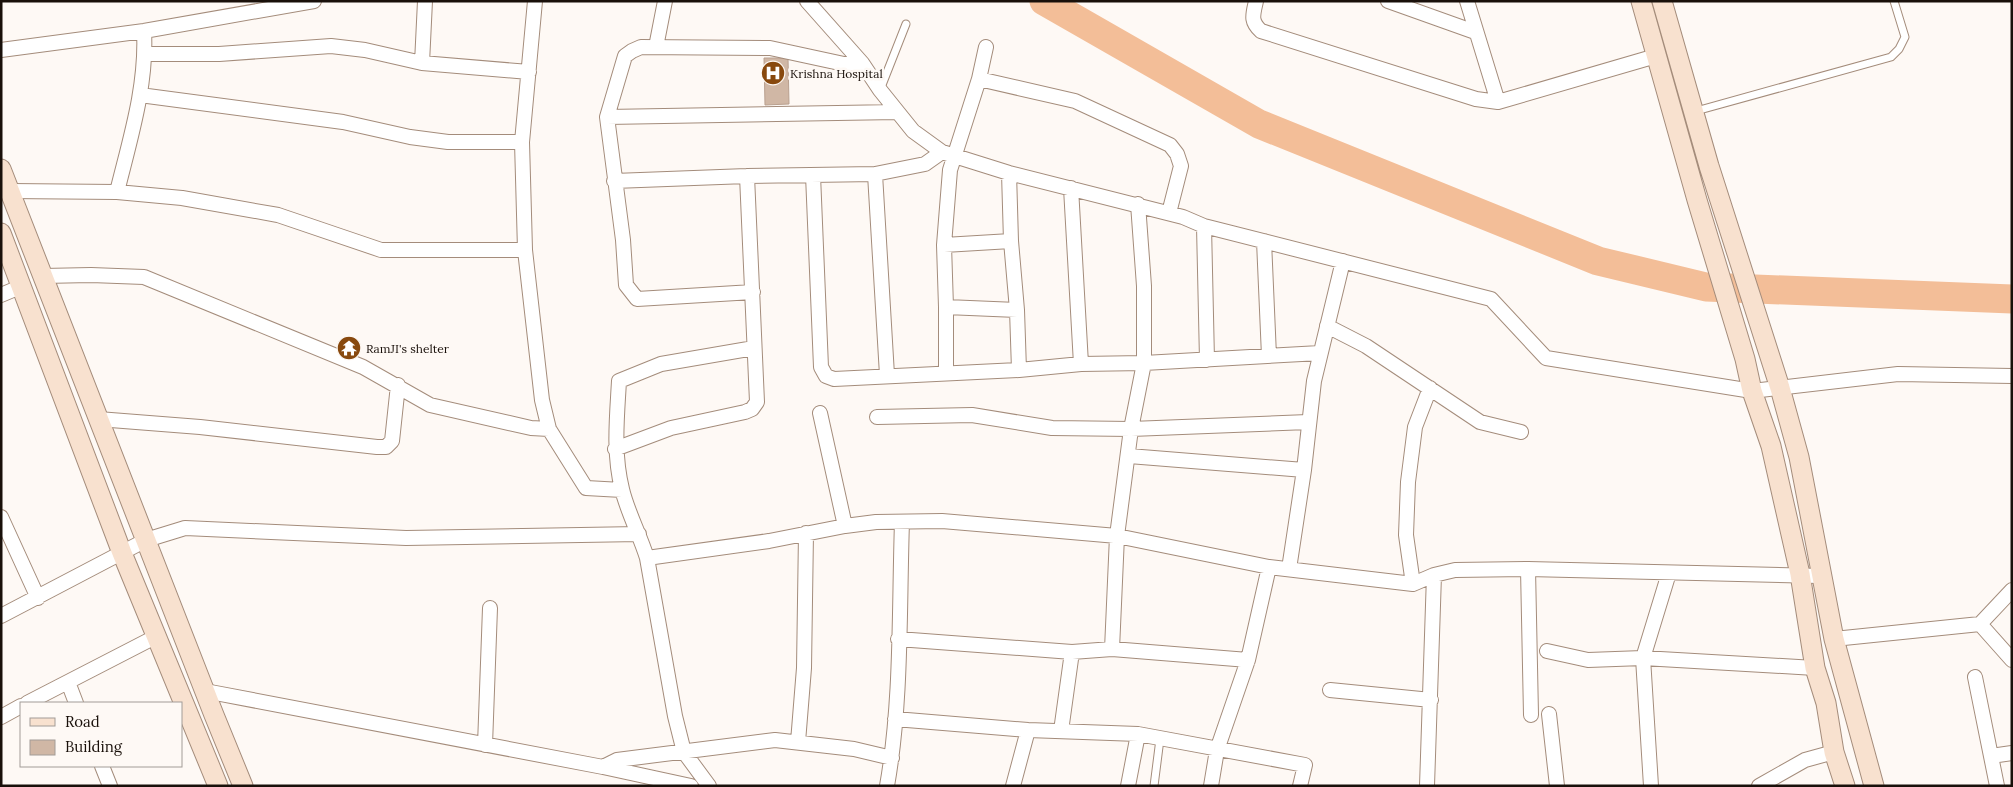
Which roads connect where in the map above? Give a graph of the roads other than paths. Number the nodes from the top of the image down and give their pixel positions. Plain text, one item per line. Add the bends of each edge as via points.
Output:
1 (314, 1) edge
2 (425, 1) edge
3 (535, 1) edge
4 (665, 1) edge
5 (807, 1) edge
6 (1256, 1) edge
7 (1467, 1) edge
8 (1641, 1) edge
9 (1662, 1) edge
10 (1894, 1) edge
11 (1393, 2) edge
12 (906, 24) dead end
13 (144, 31) junction
14 (1475, 32) junction
15 (656, 47) junction
16 (986, 48) dead end
17 (1, 50) edge
18 (146, 54) junction
19 (1656, 56) junction
20 (422, 63) junction
21 (862, 63) junction
22 (530, 72) junction
23 (979, 79) junction
24 (880, 90) junction
25 (140, 95) junction
26 (1498, 102) junction
27 (897, 112) junction
28 (1694, 112) junction
29 (607, 117) junction
30 (522, 142) junction
31 (947, 154) junction
32 (1, 169) edge
33 (1009, 173) junction
34 (875, 174) junction
35 (813, 175) junction
36 (747, 176) junction
37 (614, 181) junction
38 (1071, 188) junction
39 (10, 192) junction
40 (117, 192) junction
41 (1138, 204) junction
42 (1169, 213) junction
43 (1204, 226) junction
44 (1, 233) edge
45 (1010, 241) junction
46 (1264, 241) junction
47 (944, 245) junction
48 (525, 250) junction
49 (1343, 261) junction
50 (43, 276) junction
51 (753, 292) junction
52 (1, 295) edge
53 (26, 297) junction
54 (946, 306) junction
55 (1017, 310) junction
56 (1327, 326) junction
57 (754, 348) junction
58 (1320, 353) junction
59 (1269, 356) junction
60 (1207, 360) junction
61 (1144, 363) junction
62 (1081, 364) junction
63 (1019, 370) junction
64 (946, 373) junction
65 (887, 376) junction
66 (2012, 376) edge
67 (398, 385) junction
68 (1430, 388) junction
69 (1780, 388) junction
70 (1752, 391) junction
71 (820, 413) dead end
72 (876, 417) dead end
73 (98, 419) junction
74 (1308, 422) junction
75 (550, 429) junction
76 (1132, 429) junction
77 (1521, 432) dead end
78 (615, 449) junction
79 (1129, 456) junction
80 (1304, 470) junction
81 (622, 490) junction
82 (2, 521) edge
83 (902, 522) junction
84 (845, 526) junction
85 (806, 533) junction
86 (640, 534) junction
87 (1117, 536) junction
88 (146, 540) junction
89 (122, 553) junction
90 (647, 558) junction
91 (1269, 567) junction
92 (1289, 569) junction
93 (1528, 569) junction
94 (1669, 573) junction
95 (1800, 574) junction
96 (1434, 575) junction
97 (1820, 576) junction
98 (1413, 584) junction
99 (2012, 590) edge
100 (38, 598) junction
101 (490, 608) dead end
102 (1, 616) edge
103 (1980, 624) junction
104 (157, 636) junction
105 (898, 639) junction
106 (1834, 639) junction
107 (1112, 649) junction
108 (1547, 651) dead end
109 (1072, 652) junction
110 (1643, 658) junction
111 (1248, 660) junction
112 (2012, 660) edge
113 (1815, 668) junction
114 (1975, 677) dead end
115 (68, 682) junction
116 (1330, 690) dead end
117 (205, 691) junction
118 (1431, 700) junction
119 (29, 702) edge
120 (76, 702) edge
121 (20, 707) edge
122 (1532, 714) dead end
123 (1549, 714) dead end
124 (1, 717) edge
125 (894, 719) junction
126 (1028, 730) junction
127 (1061, 731) junction
128 (1138, 734) junction
129 (1160, 739) junction
130 (798, 742) junction
131 (486, 746) junction
132 (1216, 750) junction
133 (684, 752) junction
134 (1834, 752) junction
135 (2012, 753) edge
136 (1991, 756) junction
137 (892, 758) junction
138 (102, 767) edge
139 (603, 767) junction
140 (110, 786) edge
141 (218, 786) edge
142 (243, 786) edge
143 (691, 786) edge
144 (709, 786) edge
145 (887, 786) edge
146 (1014, 786) edge
147 (1128, 786) edge
148 (1154, 786) edge
149 (1211, 786) edge
150 (1300, 786) edge
151 (1427, 786) edge
152 (1556, 786) edge
153 (1650, 786) edge
154 (1760, 786) edge
155 (1845, 786) edge
156 (1874, 786) edge
157 (1997, 786) edge

1 - 13 street
2 - 20 street
3 - 22 street
4 - 15 street
5 - 21 street
6 - 26 street via 1252,18 1261,31 1476,99
7 - 14 street
8 - 19 street
9 - 28 street
10 - 28 lane via 1905,37 1891,57
11 - 14 street
12 - 24 lane
13 - 17 street
13 - 18 street
14 - 26 street
15 - 21 street via 770,48 844,64
15 - 29 street via 641,47 625,56
16 - 23 street
18 - 20 street via 219,54 331,46
18 - 25 street
19 - 26 street
19 - 70 street
20 - 22 street
21 - 24 street
22 - 30 street
23 - 31 street
23 - 42 street via 1075,101 1170,145 1178,154 1181,166
24 - 27 street
25 - 30 street via 343,122 410,138 448,142
25 - 40 street
27 - 29 street
27 - 31 street via 914,131
28 - 69 street
29 - 37 street
30 - 48 street
31 - 33 street
31 - 34 street via 925,164
31 - 47 street via 950,170
32 - 39 street
33 - 38 street
33 - 45 street
34 - 35 street
34 - 65 street
35 - 36 street
35 - 65 street via 822,367 826,376 834,379
36 - 37 street
36 - 51 street
37 - 51 street via 626,285 637,299
38 - 41 street
38 - 62 street
39 - 40 street
39 - 50 street
40 - 48 street via 182,198 278,215 381,250
41 - 42 street
41 - 61 street via 1144,286
42 - 43 street
43 - 46 street
43 - 60 street
44 - 53 street
45 - 47 street
45 - 55 street
46 - 49 street
46 - 59 street
47 - 54 street
48 - 75 street via 542,400
49 - 56 street
49 - 70 street via 1491,299 1546,358
50 - 67 street via 144,276 363,367
50 - 73 street
51 - 57 street
52 - 53 street via 20,287
53 - 89 street
54 - 55 street
54 - 64 street
55 - 63 street
56 - 58 street
56 - 68 street via 1366,346
57 - 78 street via 757,402 752,408 671,428
57 - 78 street via 661,364 619,381
58 - 59 street
58 - 74 street
59 - 60 street
60 - 61 street
61 - 62 street
61 - 76 street
62 - 63 street
63 - 64 street
64 - 65 street
66 - 69 street via 1898,374
67 - 73 street via 392,441 386,446
67 - 75 street via 430,405 531,428
68 - 77 street via 1480,422
68 - 98 street via 1415,427 1408,482 1406,535
69 - 70 street
69 - 97 street via 1799,457
70 - 95 street via 1771,446
71 - 84 street
72 - 76 street via 972,415 1052,428
73 - 88 street
74 - 76 street
74 - 80 street
75 - 81 street via 586,488
76 - 79 street
78 - 81 street
79 - 80 street
79 - 87 street
80 - 92 street
81 - 86 street
82 - 100 street
83 - 84 street
83 - 87 street via 942,521
83 - 105 street
84 - 85 street
85 - 90 street
85 - 130 street via 804,668
86 - 88 street via 406,538 185,528
86 - 90 street
87 - 91 street
87 - 107 street
88 - 89 street
88 - 117 street
89 - 100 street
89 - 104 street
90 - 133 street
91 - 92 street
91 - 111 street
92 - 98 street
93 - 94 street
93 - 96 street via 1455,570
93 - 122 street
94 - 95 street
94 - 110 street
95 - 97 street
95 - 113 street
96 - 98 street
96 - 118 street
97 - 106 street
99 - 103 street
100 - 102 street
101 - 131 street
103 - 106 street
103 - 112 street
104 - 115 street
104 - 141 street
105 - 109 street
105 - 125 street via 898,690
106 - 156 street
107 - 109 street
107 - 111 street
108 - 110 street via 1588,660
109 - 127 street
110 - 113 street
110 - 153 street
111 - 132 street
113 - 134 street via 1826,703
114 - 136 street
115 - 119 street
115 - 120 street
116 - 118 street
117 - 131 street
117 - 142 street
118 - 151 street
121 - 124 street
123 - 152 street
125 - 126 street
125 - 137 street
126 - 127 street
126 - 146 street
127 - 128 street
128 - 129 street
128 - 147 street
129 - 132 street
129 - 148 lane
130 - 133 street via 775,740
130 - 137 street
131 - 139 street
132 - 149 street
132 - 150 street via 1305,765
133 - 139 street via 616,760
133 - 144 street
134 - 154 street via 1805,760
134 - 155 street
135 - 136 street
136 - 157 street
137 - 145 street
138 - 140 street
139 - 143 street

